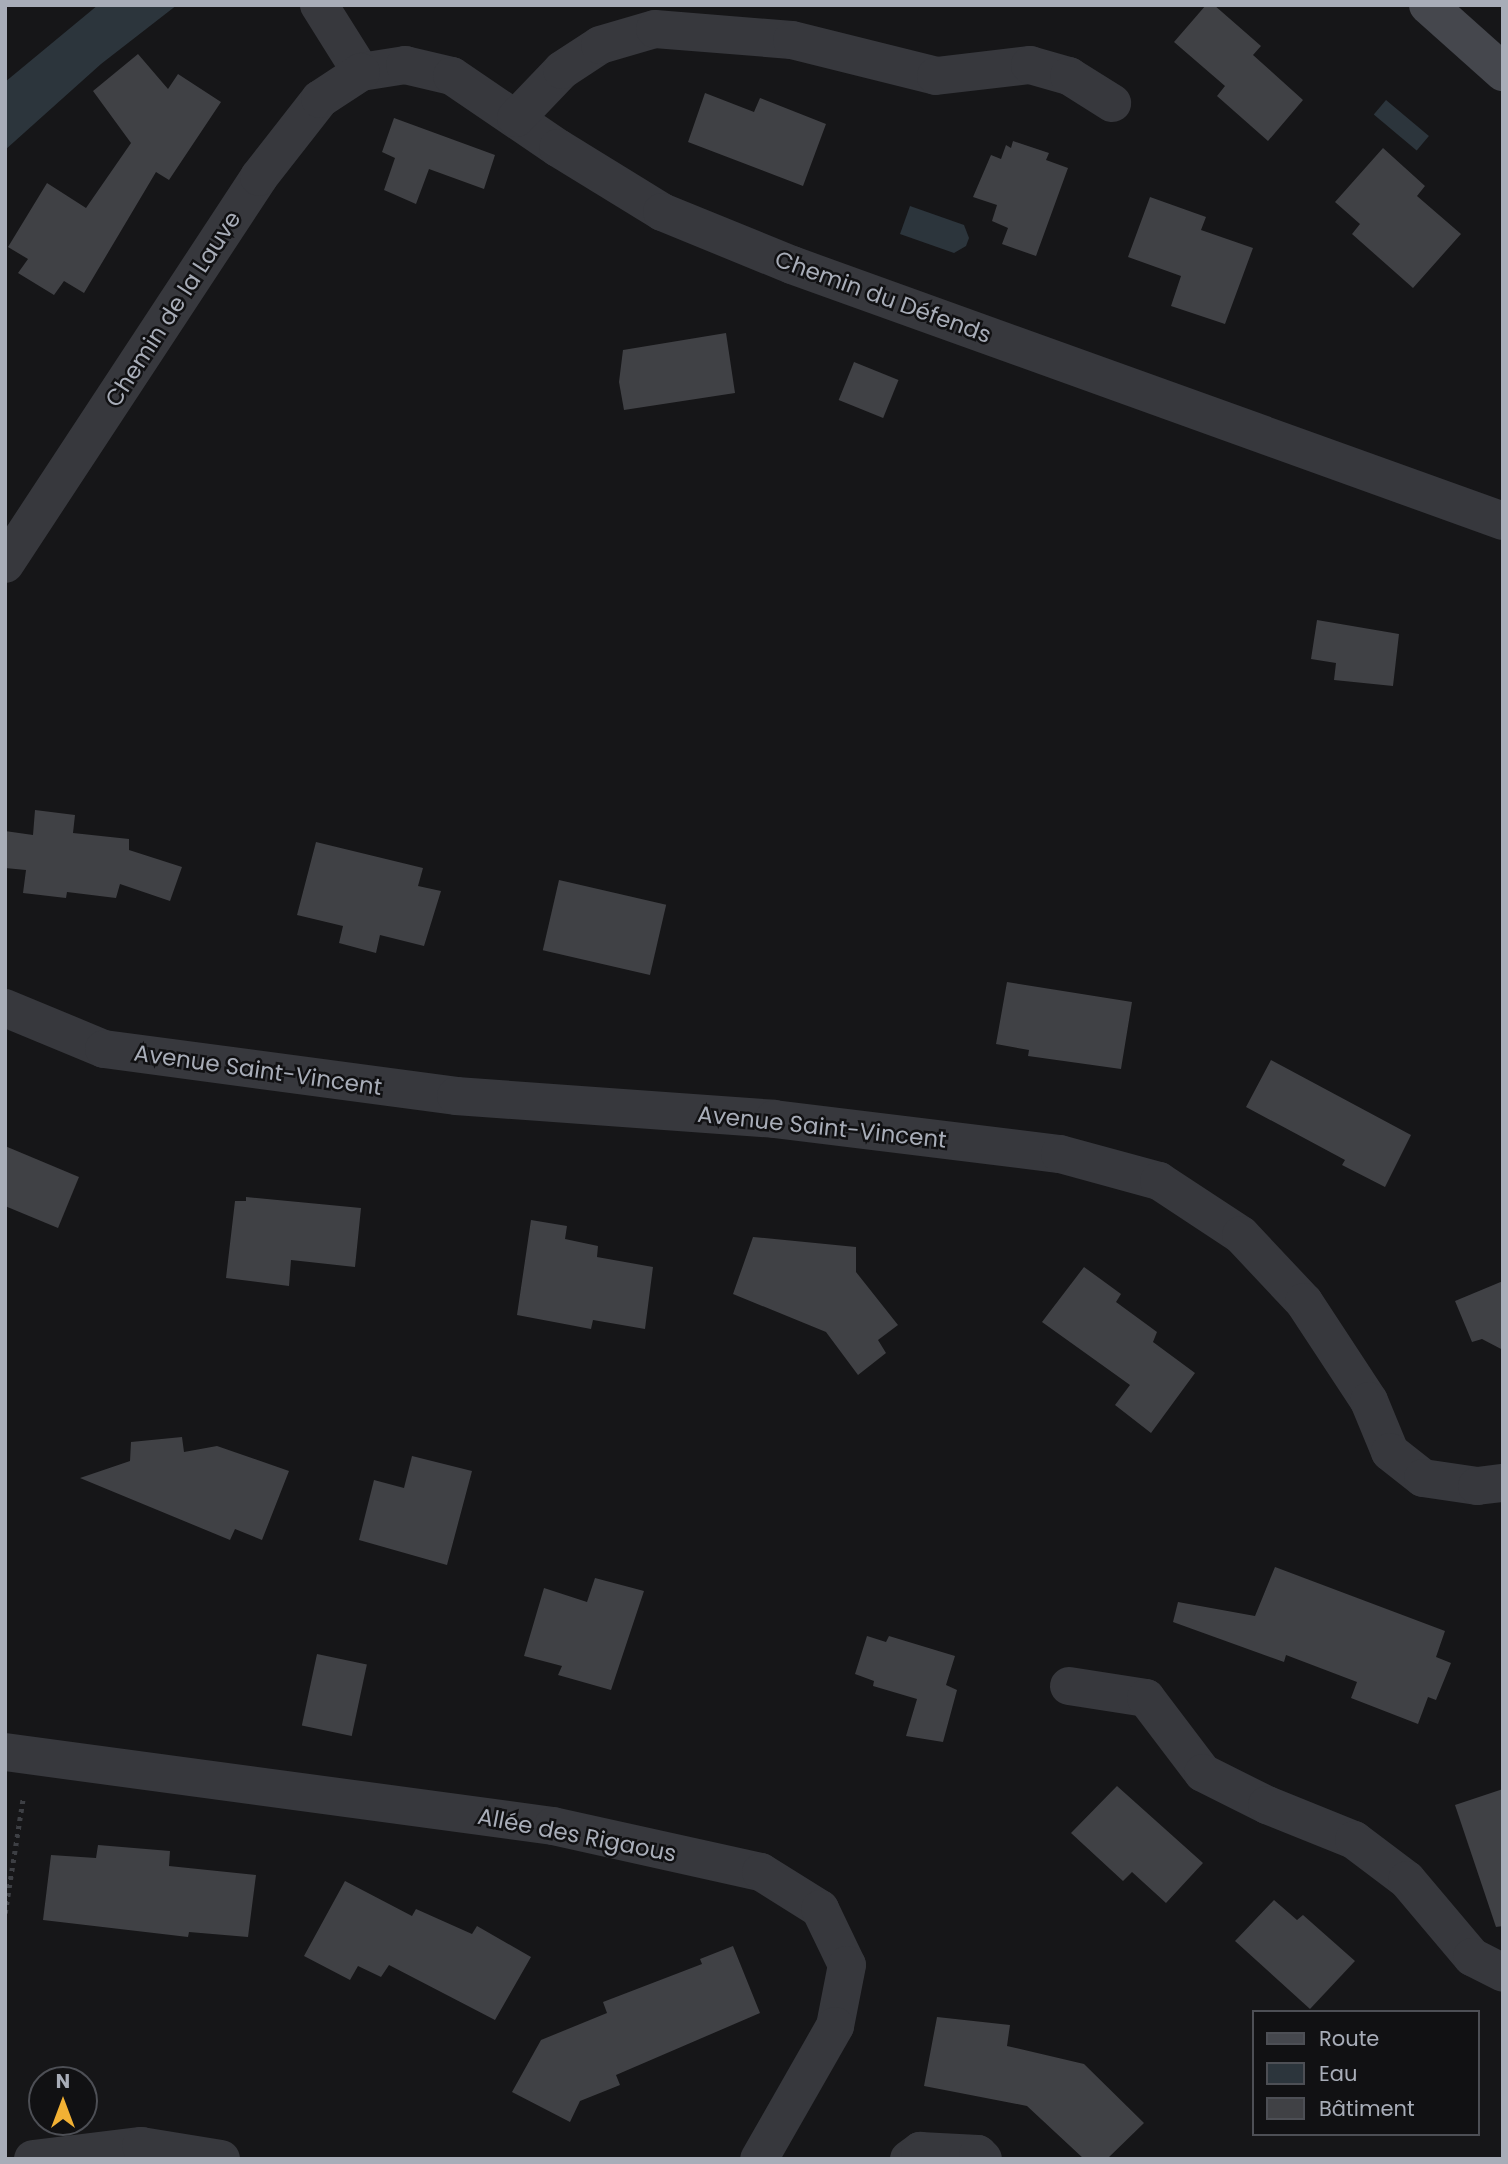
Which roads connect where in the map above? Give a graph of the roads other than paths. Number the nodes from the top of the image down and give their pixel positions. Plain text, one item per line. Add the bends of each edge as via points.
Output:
1 (318, 5) edge
2 (1428, 5) edge
3 (361, 72) junction
4 (1503, 72) edge
5 (1112, 103) dead end
6 (516, 118) junction
7 (1503, 521) edge
8 (5, 564) edge
9 (5, 1008) edge
10 (1503, 1483) edge
11 (1069, 1686) dead end
12 (17, 1754) edge
13 (1503, 1973) edge
14 (33, 2159) edge
15 (221, 2159) edge
16 (759, 2159) edge
17 (909, 2159) edge
18 (983, 2159) edge

1 - 3 street
2 - 4 main road
3 - 6 street, Chemin du Défends via 405,65 452,76
3 - 8 street, Chemin de la Lauve via 320,99 259,177
5 - 6 street via 1069,76 1030,65 936,76 792,40 655,29 600,45 562,70
6 - 7 street, Chemin du Défends via 662,212 792,265
9 - 10 street, Avenue Saint-Vincent via 104,1049 456,1096 774,1119 1060,1154 1159,1181 1241,1235 1304,1302 1369,1401 1390,1452 1423,1478 1477,1486
11 - 13 street via 1146,1698 1203,1773 1354,1840 1407,1880 1472,1957
12 - 16 street, Allée des Rigaous via 553,1826 761,1872 820,1909 847,1965 835,2026
14 - 15 street via 141,2146
17 - 18 street via 920,2151 978,2154

